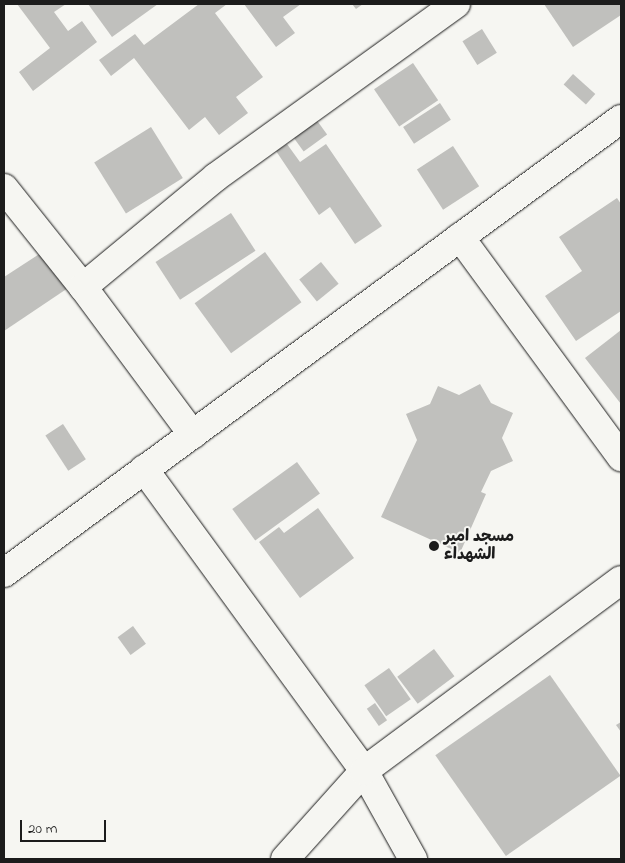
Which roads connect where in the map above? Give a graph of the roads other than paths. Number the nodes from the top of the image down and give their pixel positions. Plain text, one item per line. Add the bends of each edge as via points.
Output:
1 (456, 4) edge
2 (621, 118) edge
3 (4, 188) edge
4 (460, 237) junction
5 (83, 287) junction
6 (193, 435) junction
7 (621, 456) edge
8 (144, 469) junction
9 (4, 573) edge
10 (621, 580) edge
11 (364, 771) junction
12 (285, 859) edge
13 (413, 859) edge

1 - 5 street via 216,177
2 - 4 street
3 - 5 street
4 - 6 street
4 - 7 street
5 - 6 street
6 - 8 street
8 - 9 street
8 - 11 street
10 - 11 street
11 - 12 street
11 - 13 street

